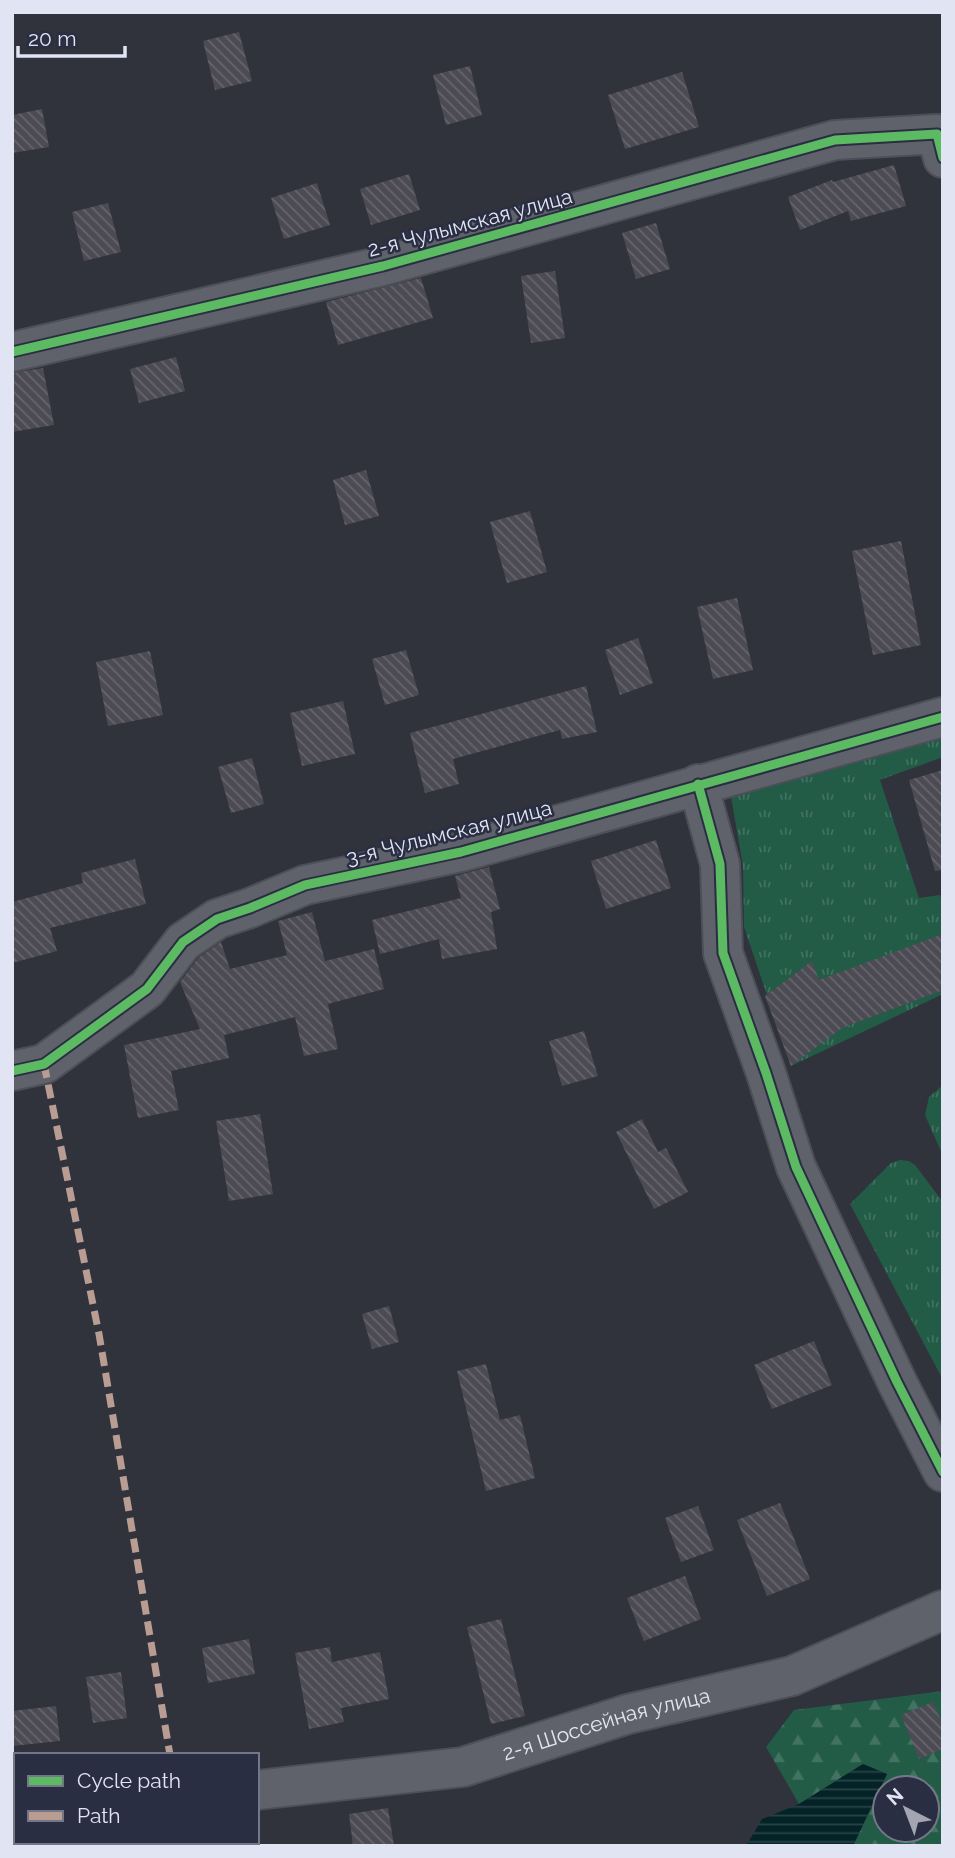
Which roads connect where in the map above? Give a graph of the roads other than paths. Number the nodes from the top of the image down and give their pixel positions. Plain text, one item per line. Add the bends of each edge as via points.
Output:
1 (940, 146) edge
2 (12, 352) edge
3 (943, 717) edge
4 (698, 784) junction
5 (12, 1071) edge
6 (943, 1472) edge
7 (943, 1610) edge
8 (259, 1790) edge

1 - 2 street, 2-я Чулымская улица via 835,140 383,266
3 - 4 street, 3-я Чулымская улица
4 - 5 street, 3-я Чулымская улица via 461,852 305,885 217,919 183,942 146,989 44,1065
4 - 6 street via 720,864 723,953 796,1167
7 - 8 street, 2-я Шоссейная улица via 792,1676 628,1714 463,1767

